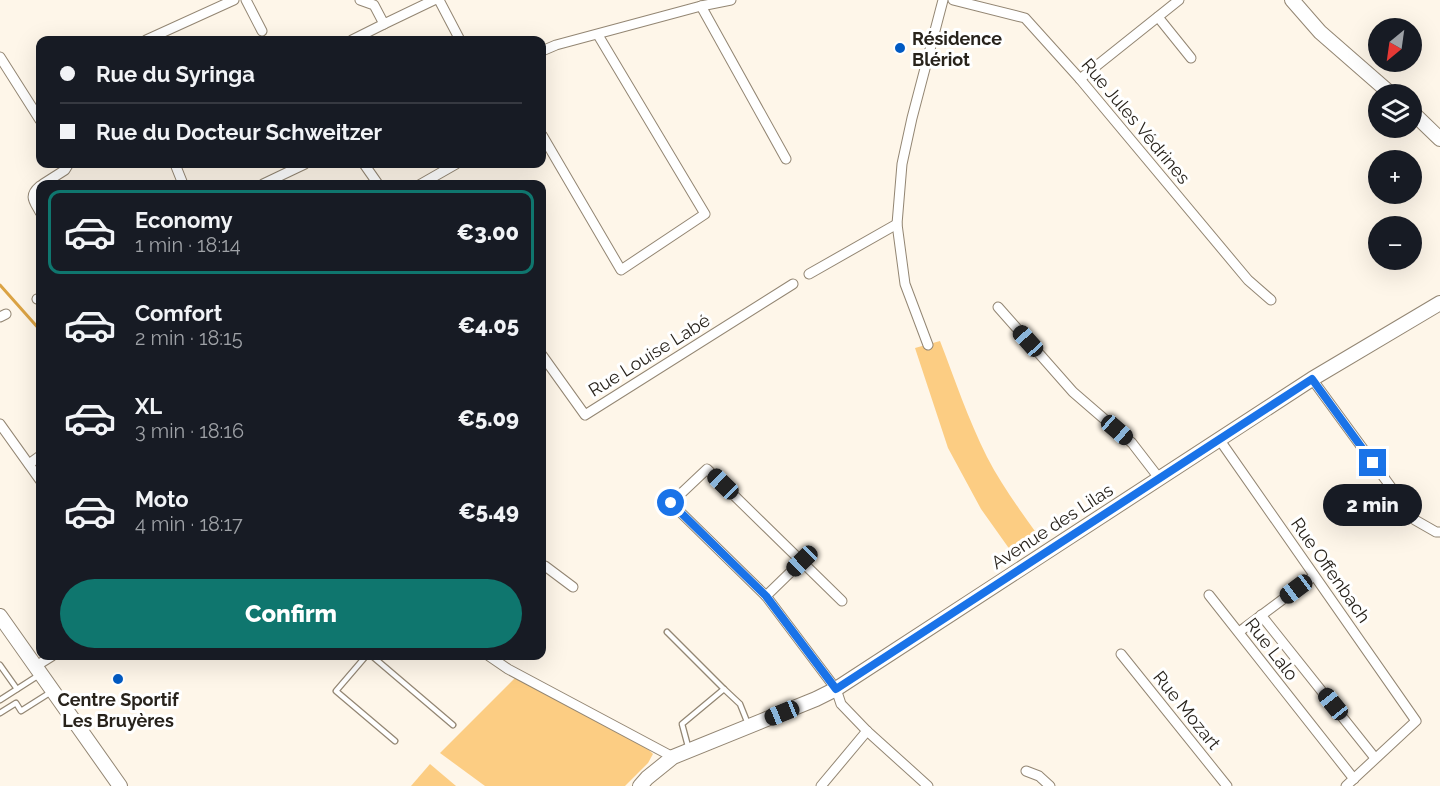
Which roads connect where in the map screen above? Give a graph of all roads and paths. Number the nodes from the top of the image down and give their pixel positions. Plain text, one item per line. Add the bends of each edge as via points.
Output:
1 (234, 0) edge
2 (246, 0) edge
3 (360, 0) edge
4 (434, 0) edge
5 (439, 0) edge
6 (731, 0) edge
7 (943, 0) edge
8 (953, 0) edge
9 (1179, 0) edge
10 (1292, 0) edge
11 (701, 6) junction
12 (1158, 17) junction
13 (384, 24) junction
14 (262, 31) dead end
15 (598, 35) junction
16 (155, 36) edge
17 (360, 36) edge
18 (458, 36) edge
19 (546, 49) edge
20 (0, 57) edge
21 (1191, 58) dead end
22 (1080, 79) junction
23 (1380, 84) edge
24 (36, 114) edge
25 (1422, 122) edge
26 (1440, 139) edge
27 (546, 142) edge
28 (786, 159) dead end
29 (66, 168) edge
30 (298, 168) edge
31 (449, 168) edge
32 (50, 180) edge
33 (279, 180) edge
34 (428, 180) edge
35 (36, 191) edge
36 (36, 205) edge
37 (897, 224) junction
38 (809, 274) dead end
39 (793, 284) dead end
40 (1271, 300) dead end
41 (1440, 303) edge
42 (998, 307) dead end
43 (928, 345) dead end
44 (546, 361) edge
45 (1312, 379) junction
46 (0, 424) edge
47 (1219, 439) junction
48 (36, 459) edge
49 (29, 464) junction
50 (36, 474) edge
51 (1159, 478) junction
52 (1440, 532) edge
53 (802, 561) junction
54 (546, 567) edge
55 (1314, 576) junction
56 (573, 587) dead end
57 (766, 596) junction
58 (1209, 596) dead end
59 (842, 601) dead end
60 (1261, 615) junction
61 (0, 616) edge
62 (667, 632) dead end
63 (1239, 632) junction
64 (1120, 654) dead end
65 (48, 660) edge
66 (363, 660) edge
67 (377, 660) edge
68 (495, 660) edge
69 (0, 665) edge
70 (39, 670) junction
71 (17, 689) junction
72 (724, 689) junction
73 (836, 689) junction
74 (53, 690) junction
75 (0, 700) edge
76 (0, 713) edge
77 (453, 725) dead end
78 (748, 726) junction
79 (867, 731) junction
80 (395, 741) dead end
81 (689, 750) junction
82 (673, 757) junction
83 (1375, 758) junction
84 (1026, 771) dead end
85 (1354, 779) junction
86 (120, 786) edge
87 (640, 786) edge
88 (821, 786) edge
89 (928, 786) edge
90 (1050, 786) edge
91 (1227, 786) edge
92 (1346, 786) edge

1 - 16 street
2 - 14 street
3 - 13 street via 374,4
4 - 13 street
5 - 18 street
6 - 11 street
7 - 37 street via 902,164
8 - 22 street, Rue Jules Védrines via 1025,18
9 - 12 street
10 - 23 street via 1320,32
11 - 15 street
11 - 28 street
12 - 21 street
12 - 22 street
13 - 17 street
15 - 19 street
15 - 27 street via 705,214 621,270
20 - 24 street
22 - 40 street, Rue Jules Védrines via 1248,280
25 - 26 street
29 - 32 street
30 - 33 street
31 - 34 street
35 - 36 street
37 - 38 street
37 - 43 street via 905,285
39 - 44 street, Rue Louise Labé via 585,415
41 - 45 street, Avenue des Lilas
42 - 51 street via 1073,392 1132,443
45 - 47 street, Avenue des Lilas
45 - 52 street via 1415,520
46 - 49 street
47 - 51 street, Avenue des Lilas
47 - 55 street, Rue Offenbach
48 - 49 street
49 - 50 street
51 - 73 street, Avenue des Lilas
53 - 57 street
53 - 57 street via 707,469 671,503
53 - 59 street
54 - 56 street
55 - 60 street
55 - 83 street, Rue Offenbach via 1416,721
57 - 73 street
58 - 63 street, Rue Lalo
60 - 63 street
60 - 83 street, Rue Lalo
61 - 70 street
62 - 72 lane
63 - 85 street, Rue Lalo
64 - 91 street, Rue Mozart
65 - 70 street
66 - 80 lane via 336,691
67 - 77 lane
68 - 82 street
69 - 71 lane
70 - 71 lane
70 - 74 street
71 - 75 lane
72 - 78 lane via 740,704
72 - 81 lane via 682,724
73 - 78 street, Avenue des Lilas
73 - 79 street via 841,704
74 - 76 lane via 21,711 16,703
74 - 86 street
78 - 81 street, Avenue des Lilas
79 - 88 street
79 - 89 street
81 - 82 street, Avenue des Lilas
82 - 87 street, Avenue des Lilas
83 - 85 street
84 - 90 street
85 - 92 street

